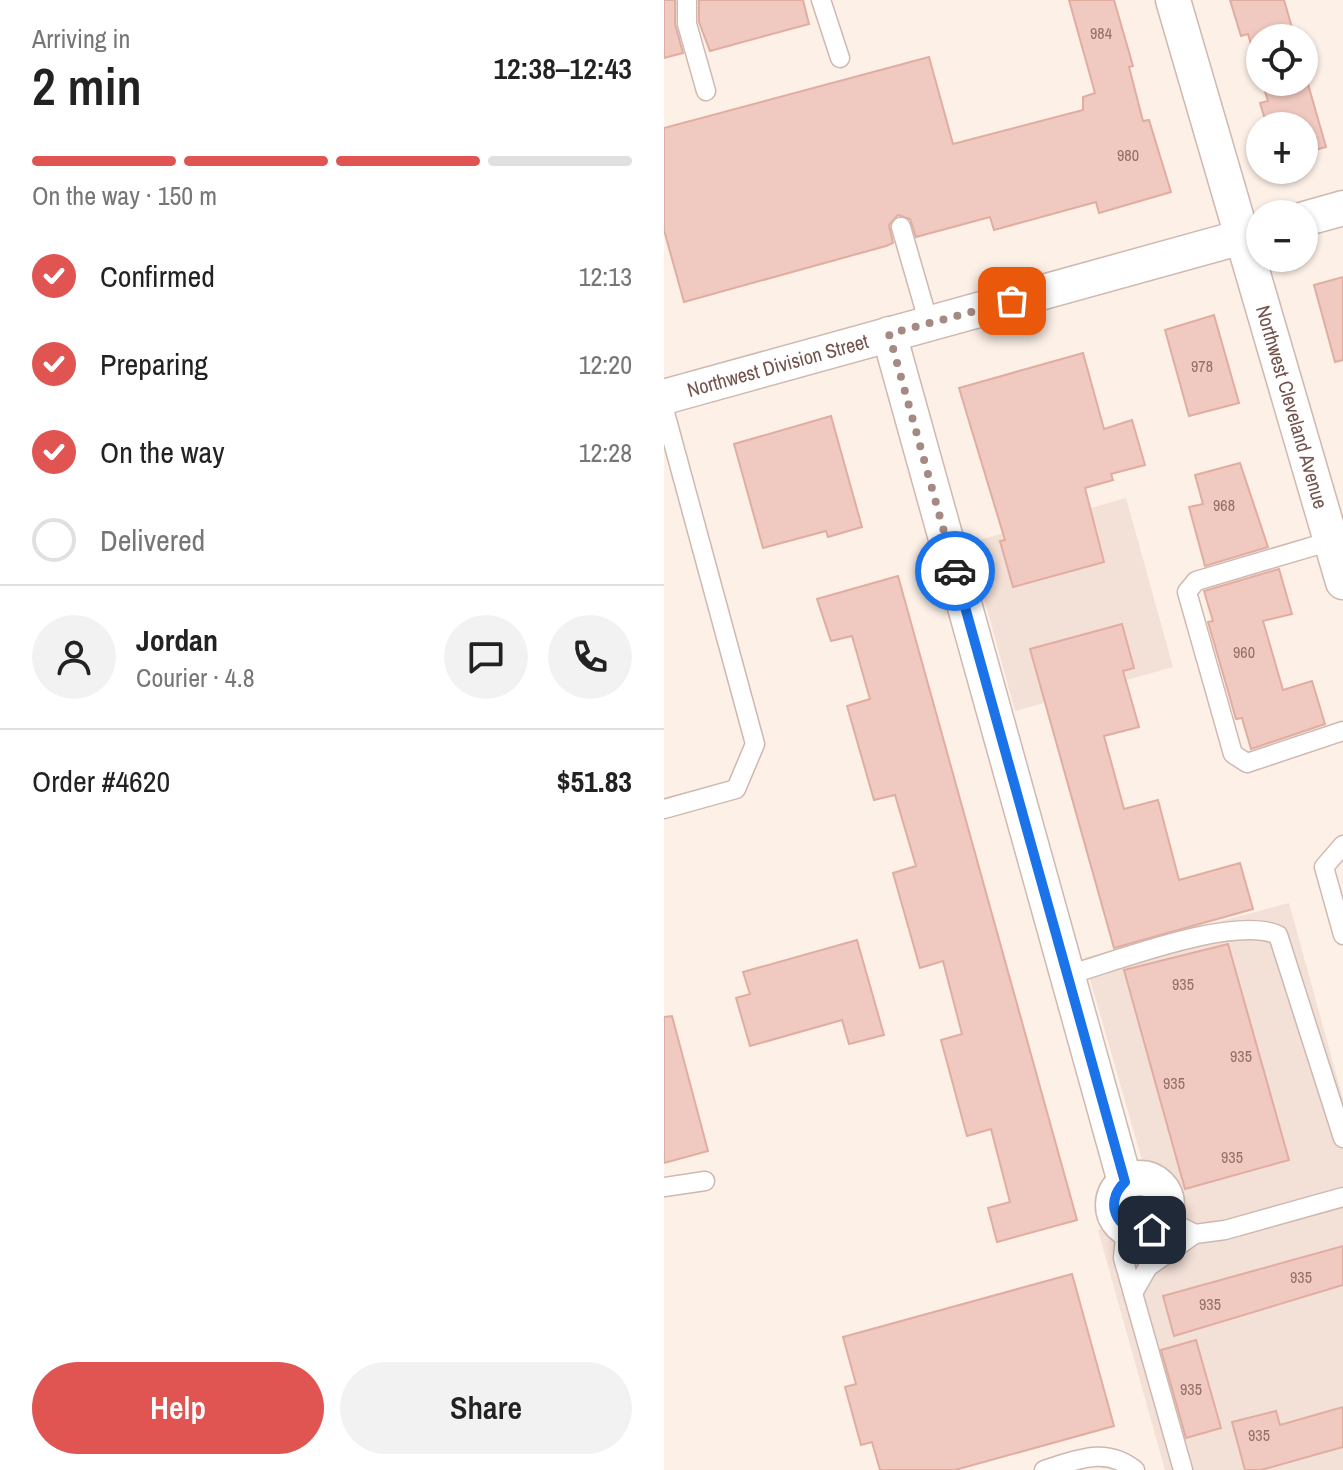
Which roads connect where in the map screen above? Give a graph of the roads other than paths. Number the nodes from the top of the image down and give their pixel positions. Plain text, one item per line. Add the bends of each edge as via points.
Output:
1 (687, 0) edge
2 (821, 0) edge
3 (1173, 0) edge
4 (840, 58) dead end
5 (706, 91) dead end
6 (1343, 208) edge
7 (1318, 215) edge
8 (1246, 216) edge
9 (901, 227) dead end
10 (1246, 236) edge
11 (1262, 272) edge
12 (929, 324) junction
13 (889, 334) junction
14 (664, 397) edge
15 (664, 409) edge
16 (1331, 541) junction
17 (1343, 582) edge
18 (1343, 731) edge
19 (664, 809) edge
20 (1343, 845) edge
21 (1343, 935) edge
22 (1068, 975) junction
23 (1343, 1138) edge
24 (705, 1181) dead end
25 (1125, 1182) junction
26 (664, 1187) edge
27 (1343, 1197) edge
28 (1164, 1218) junction
29 (1126, 1228) junction
30 (1195, 1234) junction
31 (1133, 1293) junction
32 (1044, 1470) edge
33 (1135, 1470) edge
34 (1183, 1470) edge

1 - 5 lane via 687,24
2 - 4 lane
3 - 8 street, Northwest Cleveland Avenue
6 - 7 street
9 - 12 lane
10 - 12 street, Northwest Division Street
11 - 16 street, Northwest Cleveland Avenue
12 - 13 street, Northwest Division Street
13 - 14 street, Northwest Division Street
13 - 22 street
15 - 19 lane via 755,744 736,789
16 - 17 street, Northwest Cleveland Avenue
16 - 18 lane via 1196,581 1187,592 1233,754 1247,763
20 - 21 lane via 1324,867
22 - 23 lane via 1206,936 1250,928 1278,935
22 - 25 street
24 - 26 lane
25 - 28 street via 1143,1178 1159,1185 1167,1201
25 - 29 street via 1113,1205
27 - 30 lane
28 - 29 street via 1152,1230
28 - 30 lane
29 - 31 lane via 1123,1258
30 - 31 lane via 1148,1267
31 - 34 lane
32 - 33 lane via 1092,1455 1115,1457

